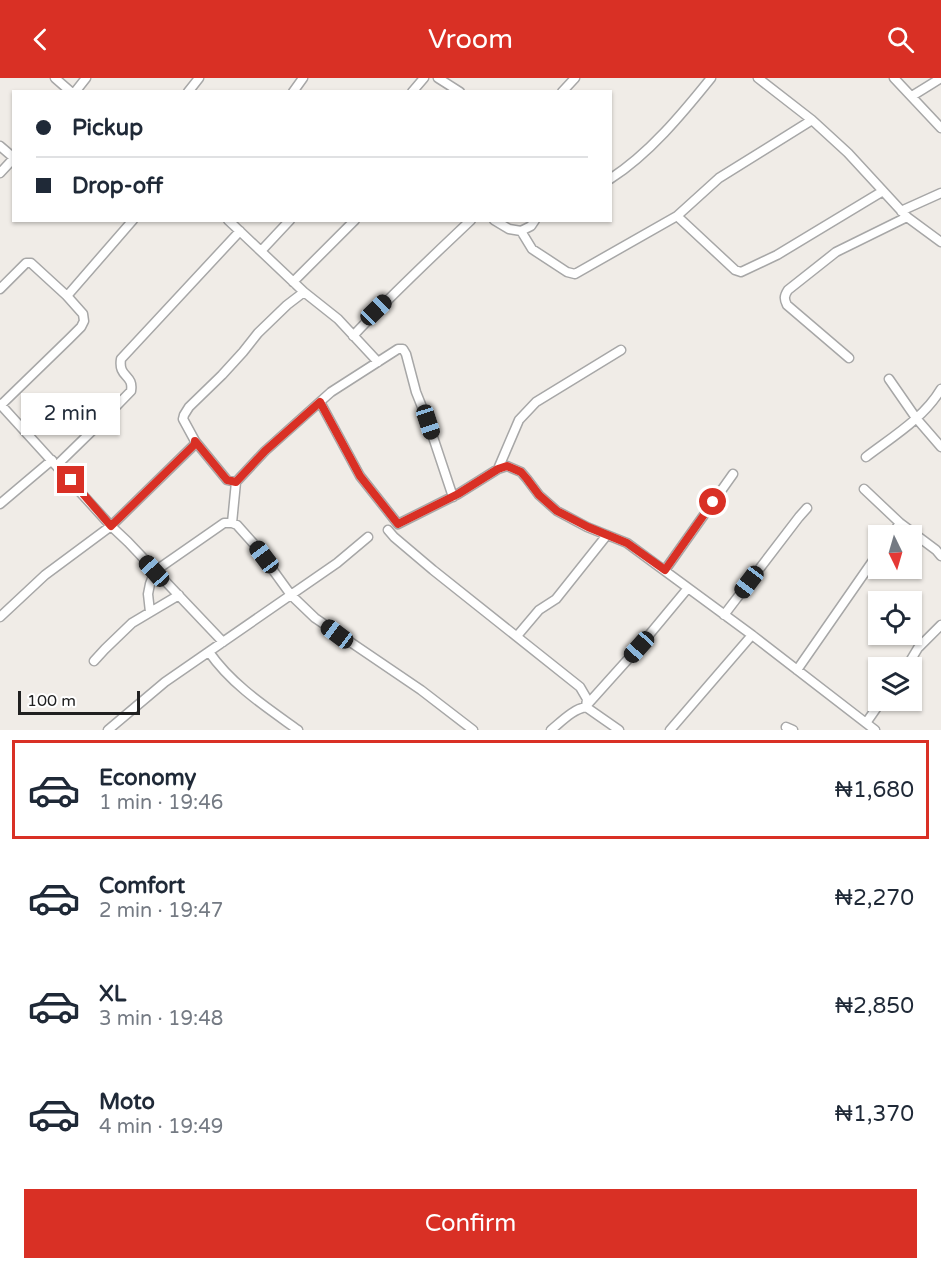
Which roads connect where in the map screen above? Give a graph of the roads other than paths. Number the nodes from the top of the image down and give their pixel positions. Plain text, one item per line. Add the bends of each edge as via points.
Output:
1 (55, 78) edge
2 (86, 78) edge
3 (424, 78) edge
4 (438, 78) edge
5 (575, 78) edge
6 (711, 78) edge
7 (758, 78) edge
8 (894, 78) edge
9 (941, 78) edge
10 (70, 90) edge
11 (75, 90) edge
12 (413, 90) edge
13 (457, 90) edge
14 (564, 90) edge
15 (912, 96) junction
16 (812, 120) junction
17 (941, 128) edge
18 (0, 146) edge
19 (12, 156) edge
20 (12, 160) edge
21 (0, 173) edge
22 (612, 177) edge
23 (883, 191) junction
24 (941, 193) edge
25 (904, 214) junction
26 (676, 216) junction
27 (131, 222) edge
28 (230, 222) edge
29 (288, 222) edge
30 (353, 222) edge
31 (469, 222) edge
32 (497, 222) edge
33 (534, 222) edge
34 (240, 231) junction
35 (521, 231) junction
36 (941, 242) edge
37 (261, 251) junction
38 (293, 282) junction
39 (0, 289) edge
40 (304, 292) junction
41 (67, 296) junction
42 (353, 336) junction
43 (621, 350) dead end
44 (849, 358) dead end
45 (378, 362) junction
46 (889, 379) dead end
47 (941, 389) edge
48 (320, 402) junction
49 (0, 404) edge
50 (916, 418) junction
51 (195, 441) junction
52 (941, 447) edge
53 (866, 457) dead end
54 (54, 462) junction
55 (498, 469) junction
56 (733, 474) dead end
57 (236, 482) junction
58 (864, 489) dead end
59 (453, 497) junction
60 (0, 504) edge
61 (807, 508) dead end
62 (232, 523) junction
63 (900, 523) joint
64 (111, 526) junction
65 (388, 530) dead end
66 (607, 535) junction
67 (368, 537) dead end
68 (941, 556) edge
69 (868, 568) edge
70 (665, 570) junction
71 (154, 571) junction
72 (688, 588) junction
73 (179, 595) junction
74 (291, 595) junction
75 (150, 612) junction
76 (724, 615) junction
77 (0, 617) edge
78 (941, 625) edge
79 (752, 635) junction
80 (517, 636) junction
81 (223, 642) junction
82 (209, 652) junction
83 (913, 657) edge
84 (94, 661) dead end
85 (797, 670) junction
86 (586, 707) junction
87 (874, 711) edge
88 (866, 723) junction
89 (108, 730) edge
90 (298, 730) edge
91 (473, 730) edge
92 (551, 730) edge
93 (619, 730) edge
94 (670, 730) edge
95 (875, 730) edge

1 - 10 street
2 - 11 street
3 - 12 street
4 - 13 street
5 - 14 street
6 - 22 street via 653,142
7 - 16 street
8 - 15 street
9 - 15 street
15 - 17 street
16 - 23 street
16 - 26 street via 719,178
18 - 19 street
20 - 21 street
23 - 25 street
23 - 26 street via 777,255 741,272
24 - 25 street
25 - 36 street
25 - 44 street via 836,252 785,295 787,305
26 - 35 street via 575,274 532,249
27 - 41 street
28 - 34 street
29 - 37 street
30 - 38 street
31 - 42 street
32 - 35 street
33 - 35 street
34 - 37 street
34 - 54 street via 121,358 120,368 132,385 131,391
37 - 38 street
38 - 40 street
39 - 41 street via 31,262
40 - 42 street
40 - 51 street via 269,321 189,407 183,419
41 - 49 street via 83,314 81,327
42 - 45 street
43 - 55 street via 536,402 519,420
45 - 48 street
45 - 59 street via 398,349 405,351
46 - 50 street
47 - 50 street
48 - 57 street
48 - 59 street via 360,476 398,524
49 - 54 street
50 - 52 street
50 - 53 street
51 - 57 street via 227,480
51 - 64 street
54 - 60 street
54 - 64 street
55 - 59 street
55 - 66 street via 507,466 521,472 557,511
56 - 70 street
57 - 62 street
58 - 63 street
61 - 76 street
62 - 71 street via 224,524
62 - 74 street via 254,544
63 - 68 street
64 - 71 street
64 - 77 street via 45,575
65 - 80 street
66 - 70 street via 627,543
66 - 80 street via 556,599 539,610
67 - 74 street
69 - 85 street
70 - 72 street
71 - 73 street
71 - 75 street via 148,594
72 - 76 street
72 - 86 street
73 - 75 street
73 - 81 street
74 - 81 street
74 - 91 street via 315,618
75 - 84 street via 132,623
76 - 79 street
78 - 83 street
79 - 85 street
79 - 94 street
80 - 86 street via 580,687 587,699
81 - 82 street
82 - 89 street via 165,682
82 - 90 street via 250,695
85 - 88 street
86 - 92 street
86 - 93 street
87 - 88 street
88 - 95 street

